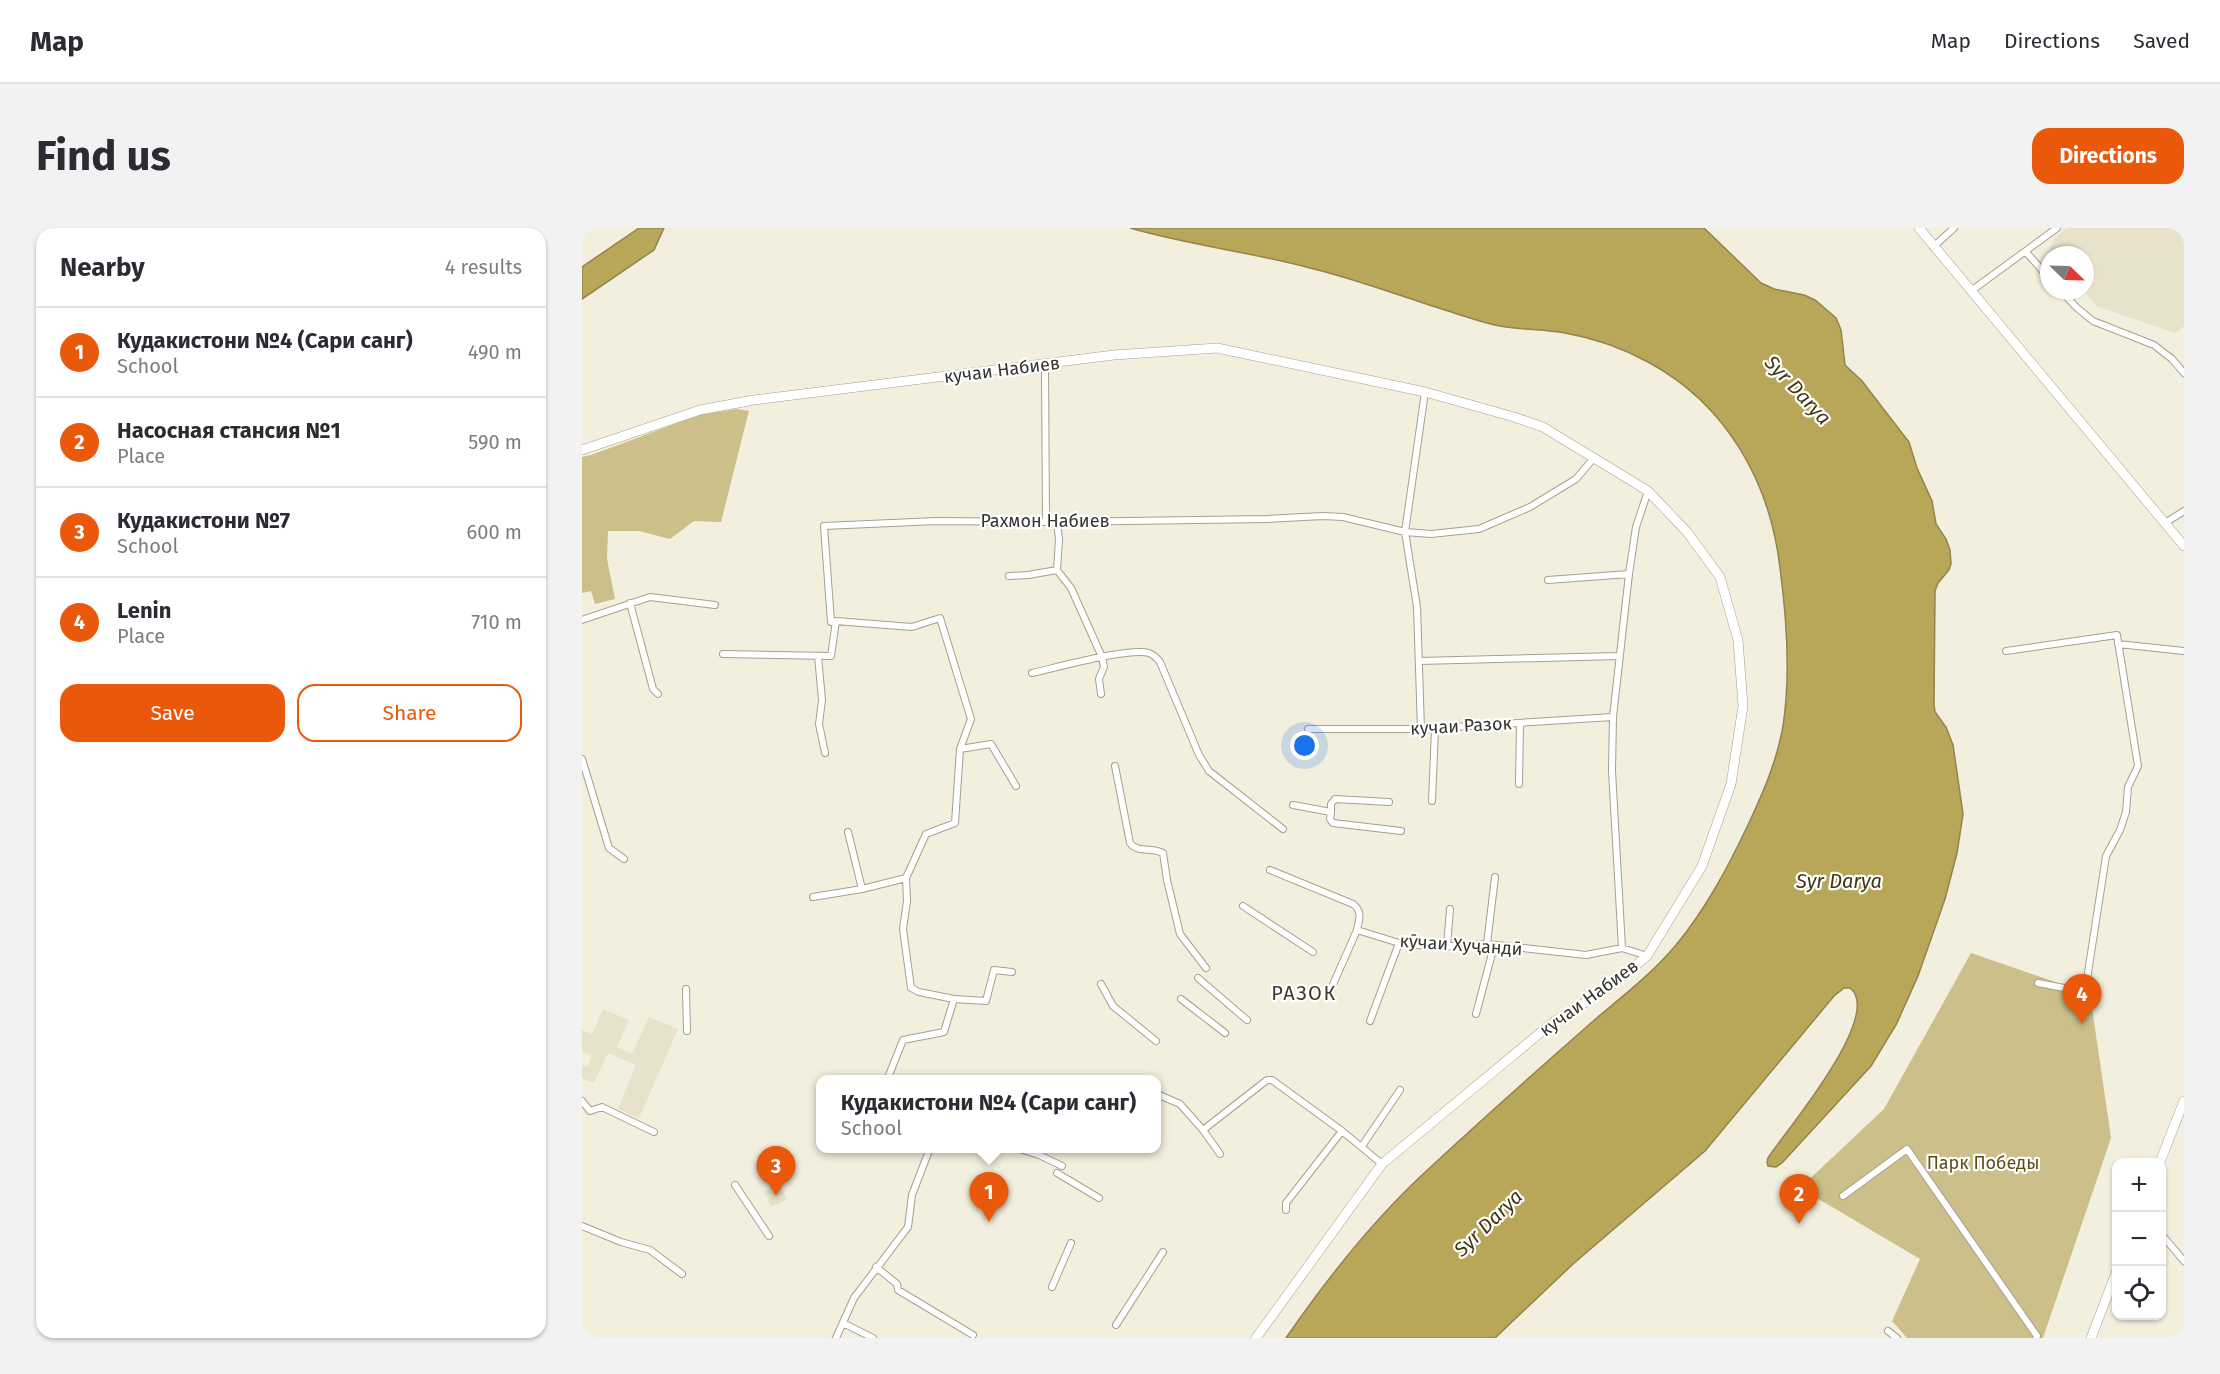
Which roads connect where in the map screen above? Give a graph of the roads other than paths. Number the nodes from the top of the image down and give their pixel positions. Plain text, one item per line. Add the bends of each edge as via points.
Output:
1 (1919, 228) edge
2 (1954, 228) edge
3 (2057, 228) edge
4 (1934, 247) junction
5 (2026, 252) junction
6 (2040, 268) edge
7 (1971, 291) junction
8 (2069, 300) edge
9 (1046, 364) junction
10 (2184, 373) edge
11 (1425, 392) junction
12 (582, 450) edge
13 (1593, 459) junction
14 (1648, 490) junction
15 (2184, 511) edge
16 (1046, 522) junction
17 (1057, 522) junction
18 (2165, 523) junction
19 (1405, 532) junction
20 (2184, 546) edge
21 (1056, 570) junction
22 (1629, 573) junction
23 (1009, 576) dead end
24 (1548, 580) dead end
25 (630, 603) junction
26 (715, 605) dead end
27 (582, 620) edge
28 (837, 621) junction
29 (2118, 644) junction
30 (2006, 651) dead end
31 (2184, 651) edge
32 (723, 654) dead end
33 (818, 656) junction
34 (1619, 656) junction
35 (1102, 657) junction
36 (1419, 661) junction
37 (1032, 673) dead end
38 (658, 694) dead end
39 (1101, 694) dead end
40 (1613, 717) junction
41 (1520, 723) junction
42 (1308, 729) dead end
43 (1421, 729) junction
44 (1435, 729) junction
45 (960, 749) junction
46 (825, 753) dead end
47 (582, 759) edge
48 (1115, 766) dead end
49 (1519, 784) dead end
50 (1016, 786) dead end
51 (1432, 801) dead end
52 (1389, 802) dead end
53 (1293, 805) dead end
54 (1331, 812) junction
55 (1283, 830) dead end
56 (1401, 831) dead end
57 (848, 832) dead end
58 (624, 859) dead end
59 (1270, 870) dead end
60 (1495, 877) dead end
61 (906, 878) junction
62 (862, 889) junction
63 (813, 897) dead end
64 (1243, 906) dead end
65 (1450, 909) dead end
66 (1357, 930) junction
67 (1400, 943) junction
68 (1490, 945) junction
69 (1447, 946) junction
70 (1622, 948) junction
71 (1313, 952) dead end
72 (1647, 956) junction
73 (1206, 968) dead end
74 (1012, 972) dead end
75 (1198, 978) dead end
76 (2038, 983) dead end
77 (1101, 984) dead end
78 (686, 989) dead end
79 (1331, 989) dead end
80 (954, 999) junction
81 (1181, 999) dead end
82 (1476, 1014) dead end
83 (1247, 1020) dead end
84 (1370, 1020) dead end
85 (687, 1031) dead end
86 (1225, 1033) dead end
87 (1156, 1041) dead end
88 (889, 1075) edge
89 (1400, 1090) dead end
90 (1161, 1096) edge
91 (2184, 1101) edge
92 (582, 1102) edge
93 (1203, 1130) junction
94 (1342, 1131) junction
95 (654, 1132) dead end
96 (1362, 1146) junction
97 (928, 1153) edge
98 (1032, 1153) edge
99 (1220, 1154) dead end
100 (2162, 1158) edge
101 (1382, 1164) junction
102 (1062, 1166) dead end
103 (1057, 1173) dead end
104 (735, 1185) dead end
105 (1843, 1196) dead end
106 (1099, 1198) dead end
107 (1286, 1210) dead end
108 (582, 1226) edge
109 (768, 1236) dead end
110 (2166, 1240) edge
111 (1071, 1243) dead end
112 (1163, 1252) dead end
113 (2184, 1261) edge
114 (876, 1267) junction
115 (682, 1274) dead end
116 (2112, 1283) edge
117 (1052, 1287) dead end
118 (843, 1323) junction
119 (1116, 1325) dead end
120 (1888, 1331) dead end
121 (973, 1335) dead end
122 (836, 1338) edge
123 (873, 1338) edge
124 (1256, 1338) edge
125 (1897, 1338) edge
126 (2036, 1338) edge
127 (2091, 1338) edge

1 - 4 main road
2 - 4 street
3 - 5 street
4 - 7 main road
5 - 6 street
5 - 7 street
7 - 18 main road
8 - 10 street via 2093,321 2154,345
9 - 11 main road, кучаи Набиев via 1217,348
9 - 12 main road, кучаи Набиев via 700,410
9 - 16 street
11 - 13 main road, кучаи Набиев via 1543,427
11 - 19 street
13 - 14 main road, кучаи Набиев
13 - 19 street via 1576,479 1530,507 1479,530
14 - 22 street, кучаи Набиев via 1636,527
14 - 72 main road, кучаи Набиев via 1687,532 1720,577 1738,640 1743,706 1731,784 1702,866
15 - 18 street
16 - 17 street, Рахмон Набиев
16 - 28 street, Рахмон Набиев via 824,526 831,622
17 - 19 street, Рахмон Набиев via 1343,517
17 - 21 street
18 - 20 main road
19 - 36 street via 1417,607
21 - 23 street
21 - 35 street via 1071,588
22 - 24 street
22 - 34 street, кучаи Набиев
25 - 26 street via 650,597
25 - 27 street
25 - 38 street via 653,689
28 - 33 street via 831,656
28 - 45 street via 912,627 940,618 971,719
29 - 30 street via 2117,635
29 - 31 street
29 - 76 street via 2138,766 2128,787 2120,830 2106,856 2085,992
32 - 33 street
33 - 46 street via 822,700 819,724
34 - 36 street
34 - 40 street, кучаи Набиев
35 - 37 street
35 - 39 street
35 - 55 street via 1139,652 1149,653 1160,662 1209,771
36 - 43 street
40 - 41 street, кучаи Разок
40 - 70 street, кучаи Набиев via 1612,771
41 - 44 street, кучаи Разок
41 - 49 street
42 - 43 street, кучаи Разок
43 - 44 street, кучаи Разок
44 - 51 street
45 - 50 street via 991,744
45 - 61 street via 955,823 926,834
47 - 58 street via 609,848
48 - 73 street via 1130,843 1135,848 1163,853 1180,934
52 - 54 street via 1335,799
53 - 54 street
54 - 56 street via 1333,823
57 - 62 street
59 - 66 street via 1353,904 1360,914
60 - 68 street
61 - 62 street
61 - 80 street via 903,929 911,988
62 - 63 street
64 - 71 street
65 - 69 street
66 - 67 street, кӯчаи Хуҷандӣ
66 - 79 street
67 - 69 street, кӯчаи Хуҷандӣ
67 - 84 street
68 - 69 street, кӯчаи Хуҷандӣ
68 - 70 street, кӯчаи Хуҷандӣ via 1586,955
68 - 82 street
70 - 72 street, кӯчаи Хуҷандӣ
72 - 101 main road, кучаи Набиев via 1611,986 1552,1023
74 - 80 street via 994,970 986,1001
75 - 83 street
77 - 87 street via 1113,1006
78 - 85 street
80 - 88 street via 944,1032 903,1041
81 - 86 street
89 - 96 street
90 - 93 street via 1180,1104
91 - 100 main road
92 - 95 street via 590,1111 602,1107
93 - 94 street via 1272,1080
93 - 99 street
94 - 96 street
94 - 107 street via 1286,1203
96 - 101 street
97 - 114 street via 912,1195 908,1227
98 - 102 street
101 - 124 main road, кучаи Набиев
103 - 106 street
104 - 109 street
105 - 126 street via 1907,1149
108 - 115 street via 650,1250
110 - 113 street
111 - 117 street
112 - 119 street
114 - 118 street via 854,1298
114 - 121 street via 897,1284 898,1290
116 - 127 main road
118 - 122 street
118 - 123 street
120 - 125 street

